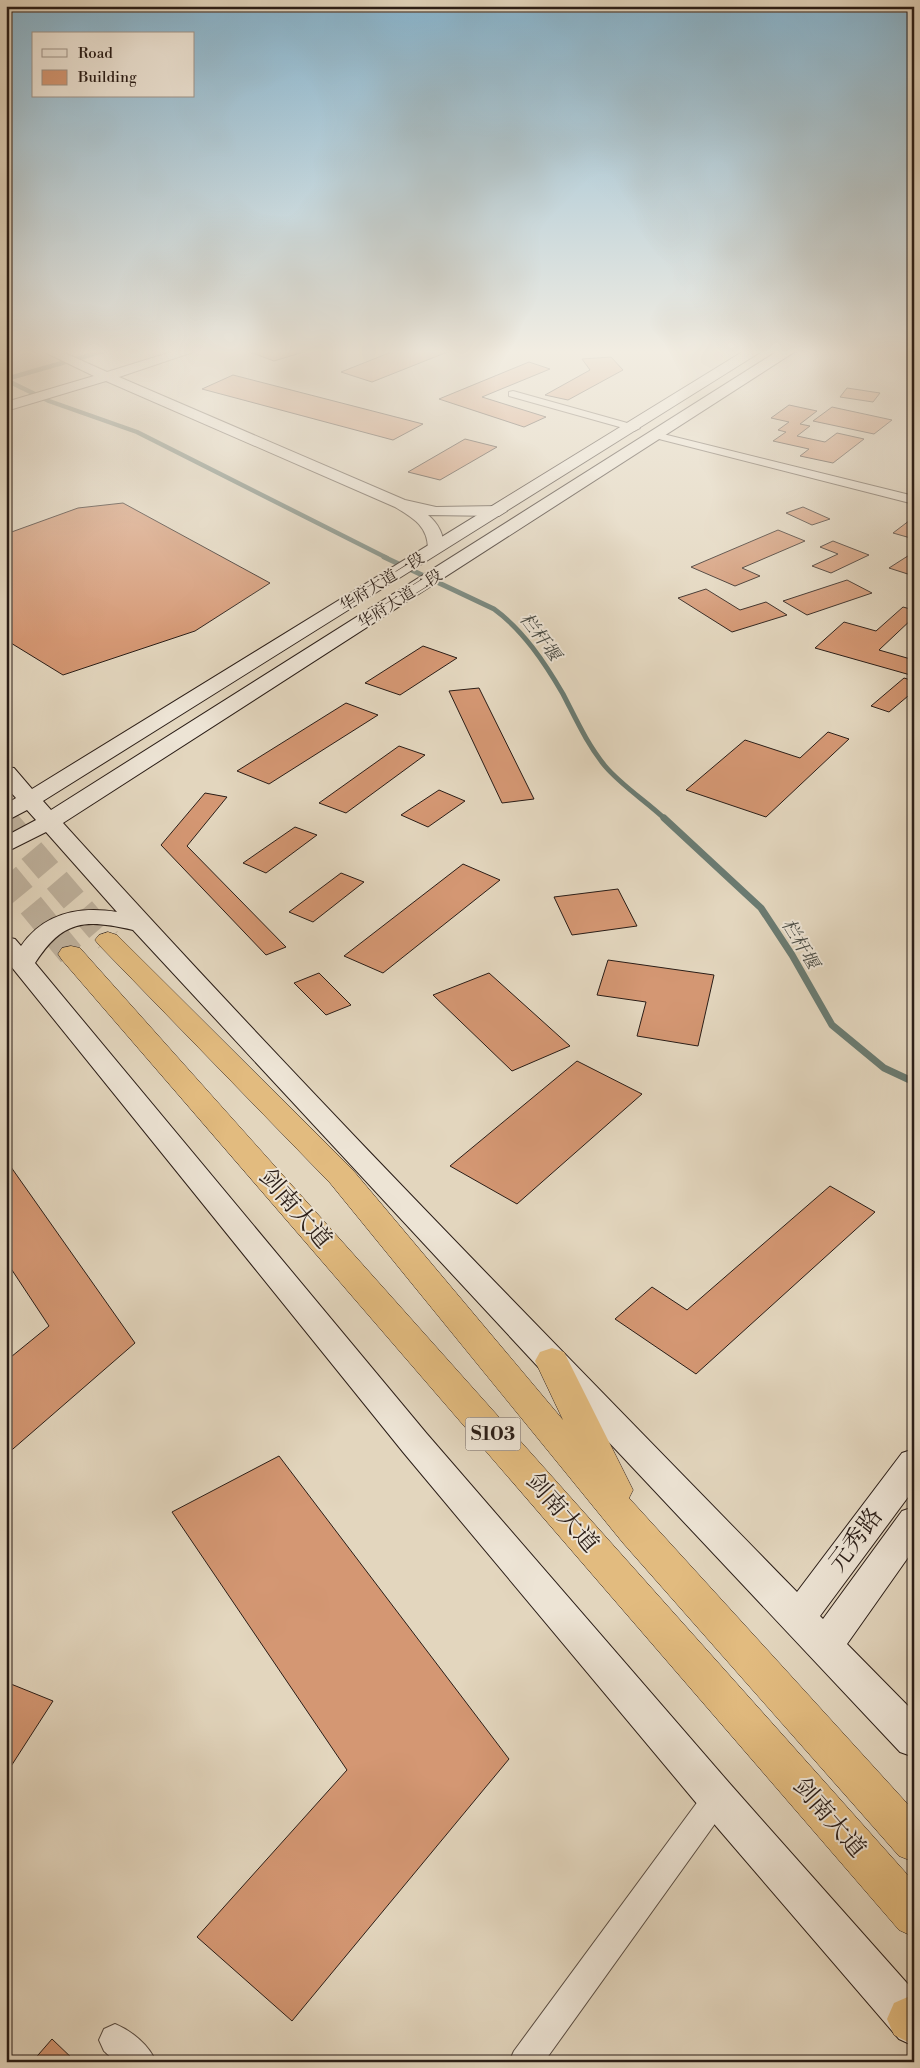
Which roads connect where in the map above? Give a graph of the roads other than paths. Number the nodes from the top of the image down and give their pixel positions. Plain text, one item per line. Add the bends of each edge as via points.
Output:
1 (265, 446) edge
2 (606, 446) edge
3 (644, 446) edge
4 (697, 446) edge
5 (914, 500) edge
6 (400, 504) junction
7 (499, 511) junction
8 (436, 549) junction
9 (6, 773) edge
10 (28, 812) edge
11 (6, 846) edge
12 (141, 924) junction
13 (108, 940) tunnel mouth
14 (14, 953) edge
15 (71, 954) tunnel mouth
16 (552, 1360) junction
17 (914, 1463) edge
18 (914, 1521) edge
19 (636, 1532) junction
20 (798, 1618) junction
21 (825, 1646) junction
22 (914, 1739) edge
23 (716, 1798) junction
24 (914, 1842) edge
25 (914, 1915) edge
26 (912, 2022) edge
27 (115, 2040) dead end
28 (140, 2062) edge
29 (525, 2062) edge

1 - 6 street
2 - 7 main road, 华府大道一段
3 - 10 main road, 华府大道二段 via 422,584
4 - 5 street
6 - 7 street via 436,512
6 - 8 street via 424,517 432,528
7 - 8 main road, 华府大道一段
8 - 10 main road, 华府大道一段
9 - 10 main road
10 - 11 main road, 华府大道二段
10 - 12 main road
12 - 14 main road via 102,916 66,920
12 - 16 main road
13 - 19 highway, 剑南大道 / S103 via 341,1176
14 - 23 main road via 415,1443
15 - 25 highway, 剑南大道 / S103
16 - 19 highway
16 - 20 main road
17 - 20 main road, 元秀路
18 - 21 main road, 元秀路
19 - 24 highway, 剑南大道 / S103
20 - 21 main road
21 - 22 main road
23 - 26 main road
23 - 29 street
27 - 28 street

